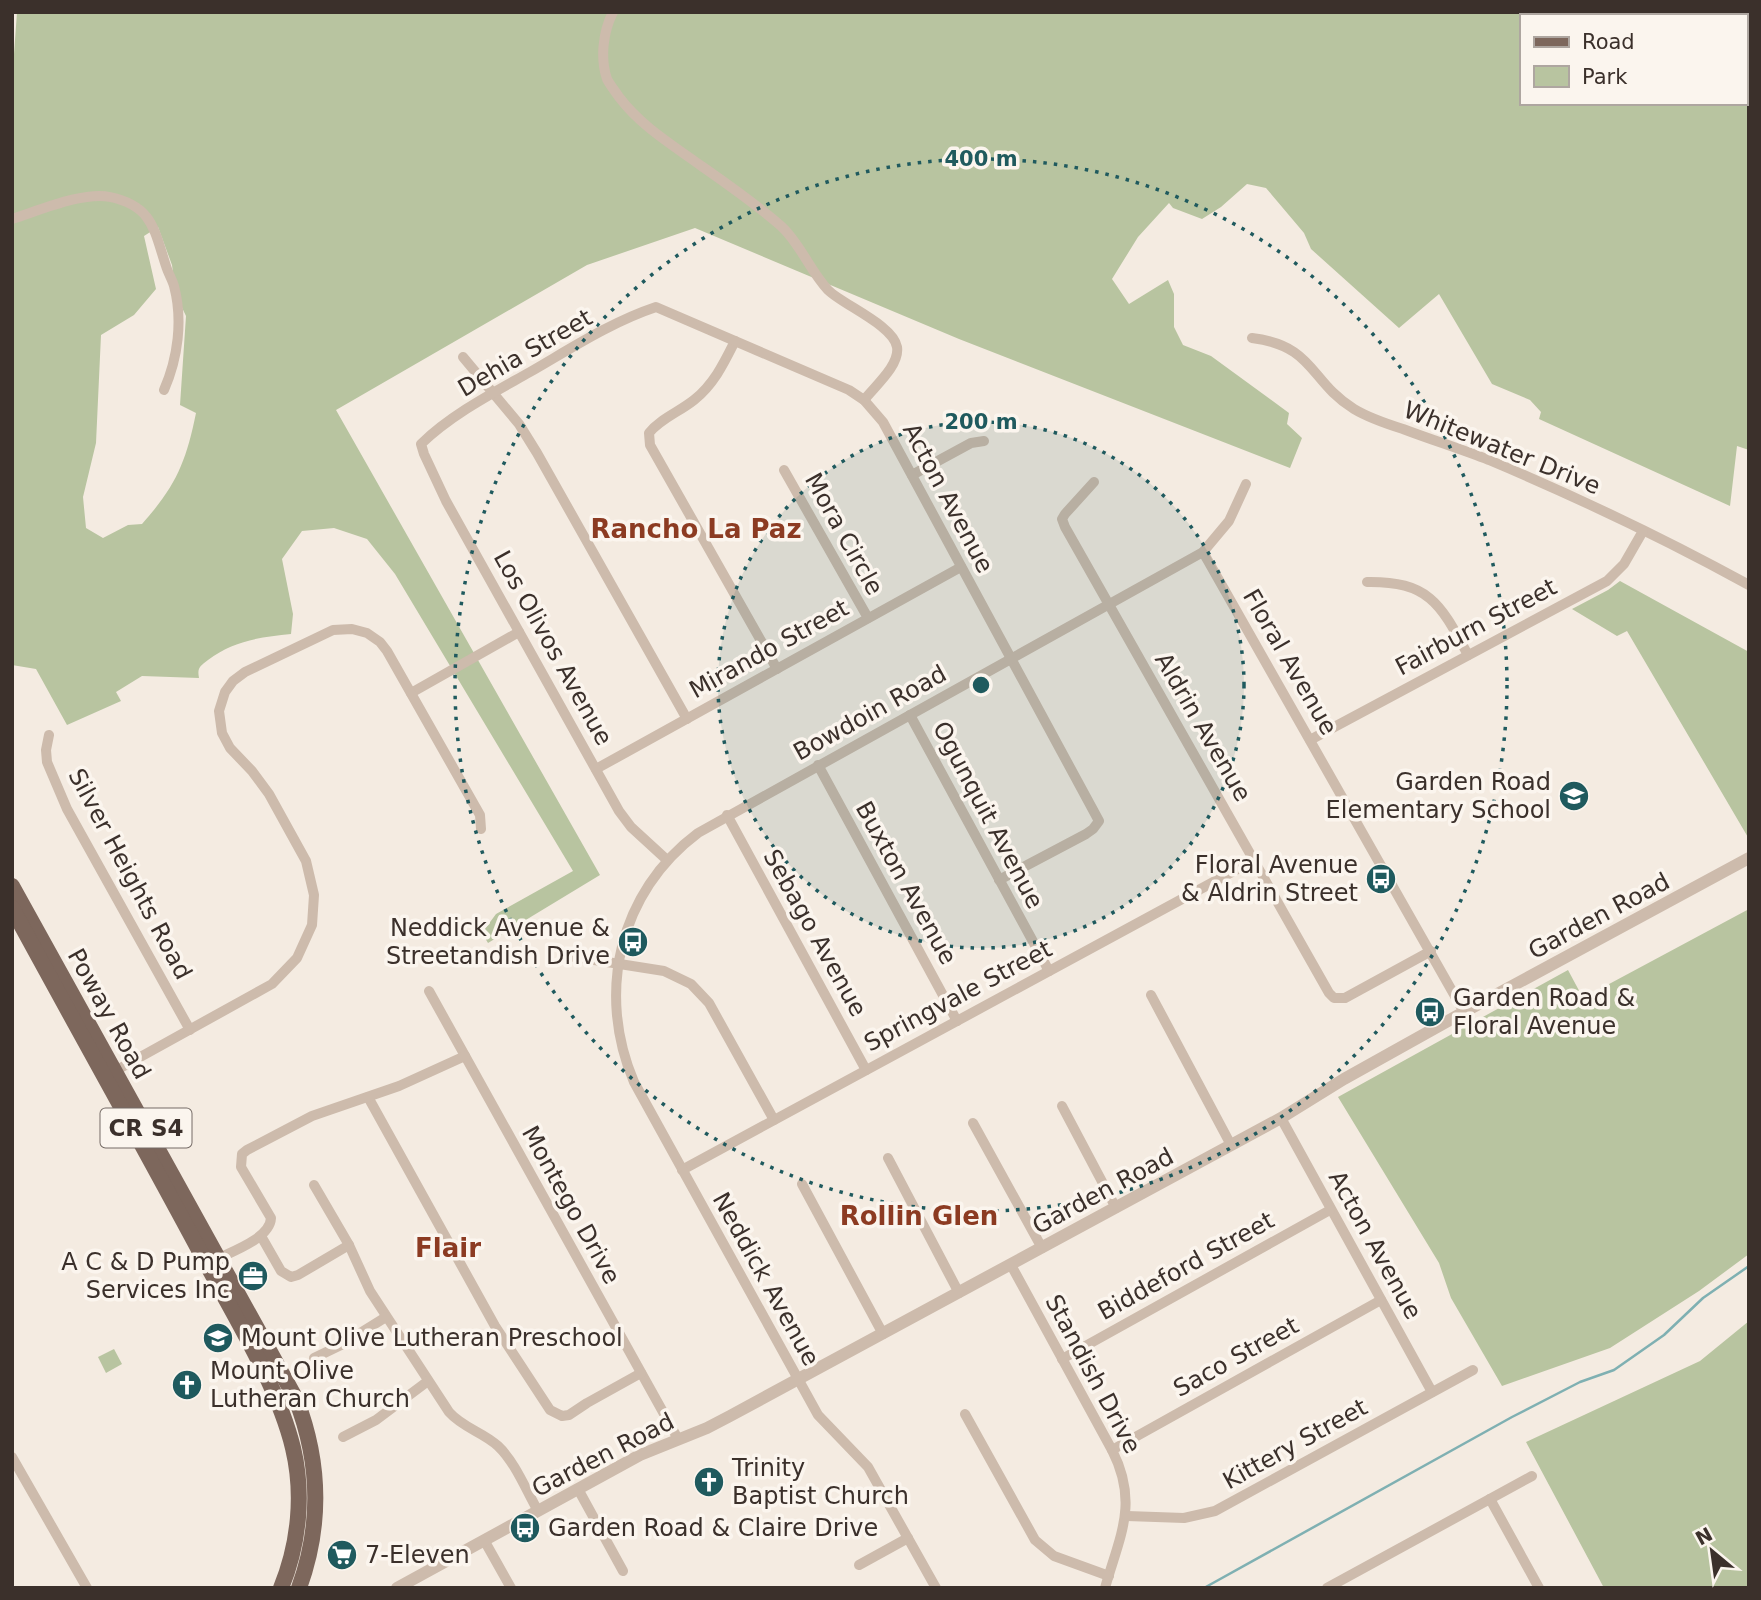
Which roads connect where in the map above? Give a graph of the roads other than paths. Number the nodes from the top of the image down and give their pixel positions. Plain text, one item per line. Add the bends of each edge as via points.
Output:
1 (613, 12) edge
2 (12, 219) edge
3 (656, 307) joint
4 (1252, 338) dead end
5 (735, 341) junction
6 (463, 357) dead end
7 (164, 390) dead end
8 (494, 393) junction
9 (864, 400) junction
10 (984, 441) dead end
11 (421, 444) joint
12 (784, 470) dead end
13 (912, 475) junction
14 (1094, 482) dead end
15 (1246, 484) dead end
16 (1643, 531) junction
17 (1203, 552) junction
18 (961, 566) junction
19 (1367, 582) dead end
20 (1749, 585) edge
21 (1110, 604) junction
22 (868, 618) junction
23 (519, 632) junction
24 (1468, 655) junction
25 (1012, 659) junction
26 (777, 669) junction
27 (411, 693) junction
28 (910, 715) junction
29 (687, 719) junction
30 (49, 735) dead end
31 (1310, 740) junction
32 (818, 765) junction
33 (596, 769) junction
34 (727, 815) junction
35 (481, 830) dead end
36 (1749, 858) edge
37 (667, 860) junction
38 (1254, 860) junction
39 (999, 880) junction
40 (12, 886) edge
41 (12, 908) edge
42 (1430, 951) junction
43 (569, 956) dead end
44 (619, 965) junction
45 (1049, 971) junction
46 (429, 991) dead end
47 (1151, 995) dead end
48 (1464, 1012) junction
49 (957, 1021) junction
50 (190, 1030) junction
51 (465, 1056) junction
52 (866, 1070) junction
53 (110, 1074) junction
54 (368, 1097) junction
55 (1062, 1106) dead end
56 (1281, 1118) junction
57 (774, 1120) junction
58 (973, 1123) dead end
59 (1231, 1146) junction
60 (888, 1158) dead end
61 (682, 1170) junction
62 (802, 1184) dead end
63 (314, 1185) dead end
64 (1116, 1208) junction
65 (1330, 1210) junction
66 (261, 1236) junction
67 (349, 1245) junction
68 (1042, 1248) junction
69 (213, 1261) junction
70 (1011, 1265) junction
71 (960, 1293) junction
72 (1381, 1300) junction
73 (386, 1317) junction
74 (883, 1334) junction
75 (314, 1358) dead end
76 (1062, 1359) junction
77 (1473, 1370) dead end
78 (641, 1373) junction
79 (797, 1380) junction
80 (428, 1381) junction
81 (1432, 1392) junction
82 (965, 1414) dead end
83 (344, 1437) dead end
84 (678, 1439) junction
85 (1112, 1450) junction
86 (12, 1457) edge
87 (1532, 1476) dead end
88 (578, 1489) junction
89 (1490, 1499) junction
90 (538, 1511) junction
91 (1127, 1516) junction
92 (908, 1538) junction
93 (484, 1540) junction
94 (859, 1565) dead end
95 (623, 1571) dead end
96 (1109, 1576) junction
97 (87, 1588) edge
98 (281, 1588) edge
99 (299, 1588) edge
100 (397, 1588) edge
101 (511, 1588) edge
102 (936, 1588) edge
103 (1105, 1588) edge
104 (1327, 1588) edge
105 (1539, 1588) edge

1 - 9 street via 606,25 603,55 608,81 630,111 783,228 829,291 878,324 897,345 893,363
2 - 7 street via 80,198 107,196 129,202 151,220 177,304 178,344
3 - 5 street, Acton Avenue
3 - 8 street, Dehia Street via 635,314
4 - 16 street, Whitewater Drive via 1295,351 1334,393 1361,413 1501,466
5 - 9 street, Acton Avenue
5 - 26 street via 711,384 655,425 649,433 650,445
6 - 8 street
8 - 11 street, Dehia Street
8 - 29 street via 537,453
9 - 13 street, Acton Avenue via 883,422
10 - 13 street via 971,443
11 - 23 street, Los Olivos Avenue via 441,490
12 - 22 street, Mora Circle
13 - 18 street, Acton Avenue
14 - 21 street, Aldrin Avenue via 1062,519
15 - 17 street, Bowdoin Road via 1229,521
16 - 20 street, Whitewater Drive
16 - 24 street, Fairburn Street via 1624,564 1606,581
17 - 21 street, Bowdoin Road
17 - 31 street, Floral Avenue
18 - 22 street, Mirando Street
18 - 25 street, Acton Avenue
19 - 24 street via 1426,594 1443,611
21 - 25 street, Bowdoin Road
21 - 38 street, Aldrin Avenue
22 - 26 street, Mirando Street
23 - 27 street
23 - 33 street, Los Olivos Avenue
24 - 31 street, Fairburn Street
25 - 28 street, Bowdoin Road
25 - 39 street, Acton Avenue via 1098,821 1086,834
26 - 29 street, Mirando Street
27 - 35 street via 480,815
27 - 50 street via 383,646 367,633 352,629 329,631 233,681 219,711 220,727 230,748 270,794 302,853 312,881 313,916 302,950 278,979
28 - 32 street, Bowdoin Road
28 - 39 street, Ogunquit Avenue
29 - 33 street, Mirando Street
30 - 50 street, Silver Heights Road via 47,762 67,809
31 - 42 street, Floral Avenue
32 - 34 street, Bowdoin Road
32 - 49 street, Buxton Avenue
33 - 37 street, Los Olivos Avenue via 625,819
34 - 37 street, Bowdoin Road via 698,832
34 - 52 street, Sebago Avenue
36 - 48 street, Garden Road
37 - 44 street, Bowdoin Road via 634,909
38 - 42 street, Aldrin Avenue via 1334,998 1345,998
38 - 45 street, Springvale Street
39 - 45 street, Ogunquit Avenue
40 - 53 main road, Poway Road / CR S4
41 - 53 main road, Poway Road / CR S4
42 - 48 street, Floral Avenue
43 - 44 street
44 - 57 street via 664,971 701,993
44 - 61 street, Neddick Avenue via 616,1010 624,1055
45 - 49 street, Springvale Street
46 - 51 street, Montego Drive
47 - 59 street
48 - 56 street, Garden Road
49 - 52 street, Springvale Street
50 - 53 street
51 - 54 street
51 - 78 street, Montego Drive
52 - 57 street, Springvale Street
53 - 69 main road, Poway Road / CR S4
54 - 66 street via 302,1121 242,1154 241,1167 271,1218
54 - 78 street via 501,1336 550,1410 569,1415
55 - 64 street
56 - 59 street, Garden Road
56 - 65 street, Acton Avenue
57 - 61 street, Springvale Street
58 - 68 street
59 - 64 street, Garden Road
60 - 71 street
61 - 79 street, Neddick Avenue
62 - 74 street
63 - 67 street
64 - 68 street, Garden Road
65 - 72 street, Acton Avenue
65 - 76 street, Biddeford Street
66 - 67 street via 281,1271 291,1277
66 - 69 street
67 - 73 street
68 - 70 street, Garden Road
69 - 98 main road, Poway Road / CR S4 via 275,1396 293,1450 298,1519
69 - 99 main road, Poway Road / CR S4 via 289,1385 308,1435 316,1506
70 - 71 street, Garden Road
70 - 76 street, Standish Drive
71 - 74 street, Garden Road
72 - 81 street, Acton Avenue
72 - 85 street, Saco Street
73 - 75 street
73 - 80 street
74 - 79 street, Garden Road
76 - 85 street, Standish Drive
77 - 81 street, Kittery Street
78 - 84 street, Montego Drive
79 - 84 street, Garden Road via 707,1429
79 - 92 street, Neddick Avenue via 822,1422 868,1467
80 - 83 street via 376,1420
80 - 90 street via 454,1418 504,1453
81 - 91 street, Kittery Street via 1215,1511 1184,1518
82 - 96 street via 1035,1540 1054,1556
84 - 88 street, Garden Road
85 - 91 street, Standish Drive via 1124,1479
86 - 97 street
87 - 89 street
88 - 90 street, Garden Road
88 - 95 street
89 - 104 street
89 - 105 street
90 - 93 street, Garden Road
91 - 96 street, Standish Drive
92 - 94 street
92 - 102 street, Neddick Avenue
93 - 100 street, Garden Road
93 - 101 street
96 - 103 street, Standish Drive

